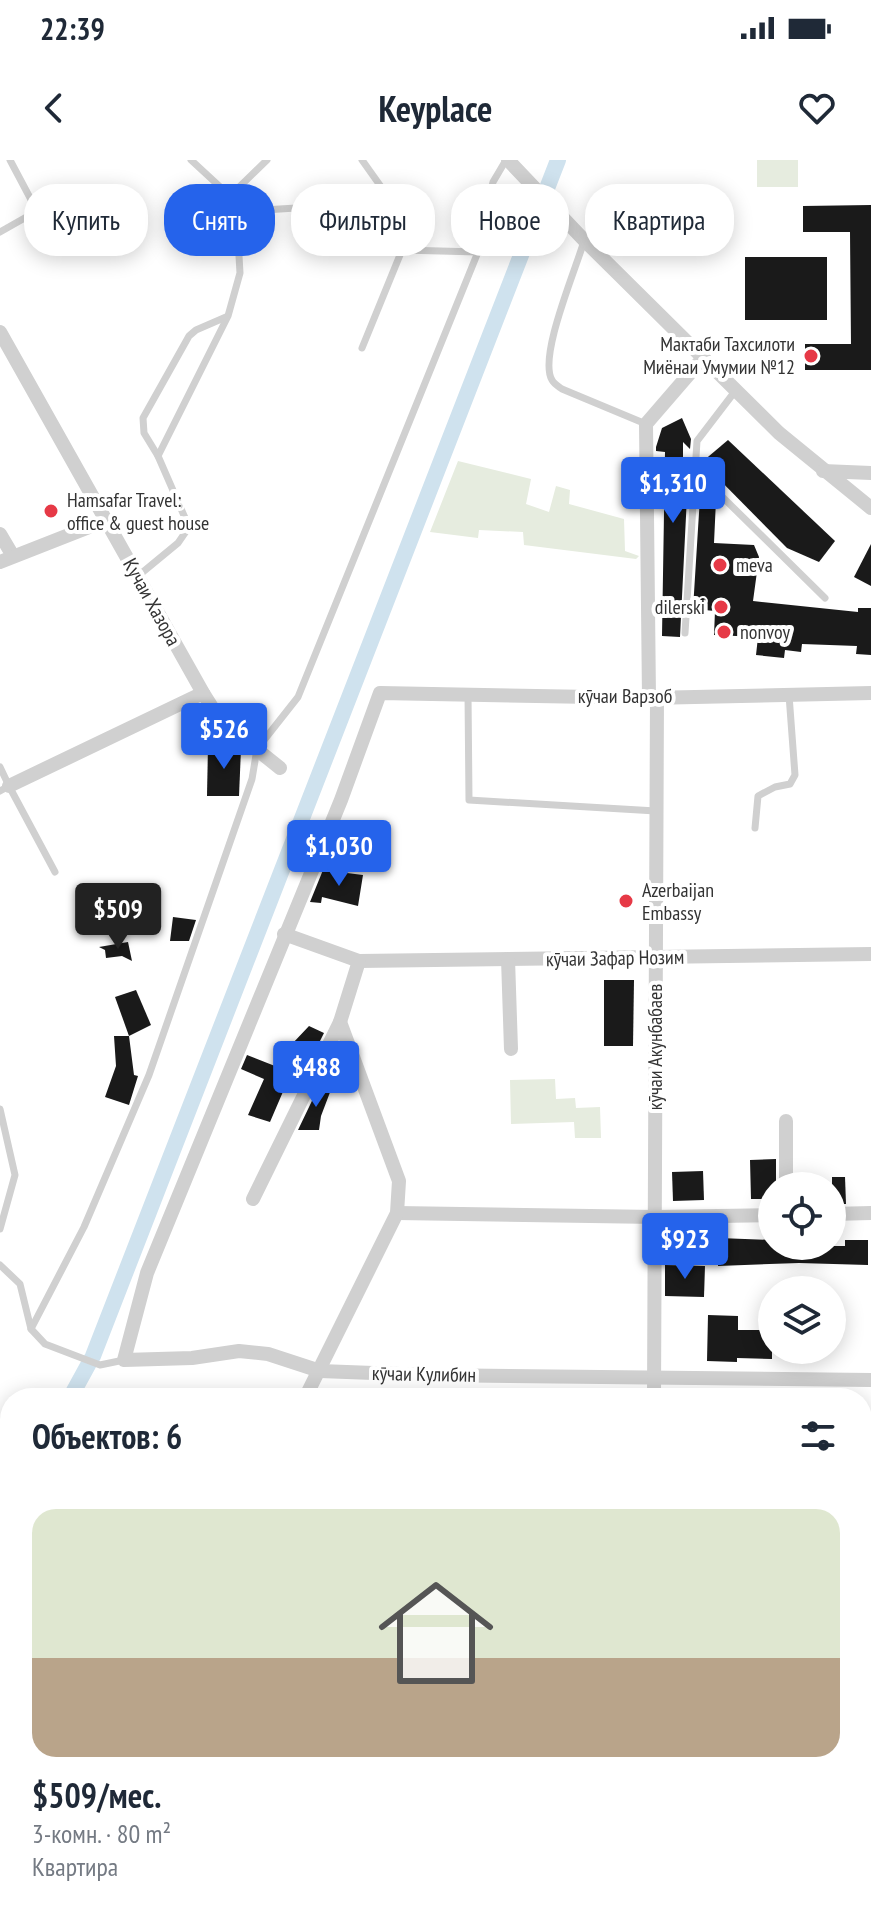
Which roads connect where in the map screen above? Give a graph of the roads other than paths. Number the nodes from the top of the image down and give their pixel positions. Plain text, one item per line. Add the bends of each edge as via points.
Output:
1 (10, 160) edge
2 (191, 160) edge
3 (267, 160) edge
4 (362, 160) edge
5 (507, 160) edge
6 (217, 184) edge
7 (242, 184) edge
8 (379, 184) edge
9 (493, 184) edge
10 (24, 186) edge
11 (24, 218) edge
12 (0, 232) edge
13 (584, 240) junction
14 (239, 256) edge
15 (400, 256) edge
16 (476, 256) edge
17 (228, 316) junction
18 (0, 332) edge
19 (362, 348) dead end
20 (703, 358) junction
21 (736, 390) junction
22 (646, 424) junction
23 (158, 456) junction
24 (694, 469) junction
25 (823, 471) junction
26 (871, 473) edge
27 (871, 508) edge
28 (107, 520) junction
29 (0, 534) edge
30 (6, 559) edge
31 (138, 576) junction
32 (825, 598) dead end
33 (685, 633) dead end
34 (203, 693) junction
35 (871, 693) edge
36 (468, 694) junction
37 (789, 695) junction
38 (653, 697) junction
39 (257, 749) junction
40 (0, 767) edge
41 (280, 768) dead end
42 (4, 788) edge
43 (656, 811) junction
44 (755, 828) dead end
45 (55, 872) dead end
46 (284, 934) junction
47 (871, 954) edge
48 (655, 957) junction
49 (508, 959) junction
50 (359, 961) junction
51 (340, 1022) junction
52 (511, 1049) dead end
53 (0, 1109) edge
54 (786, 1121) dead end
55 (786, 1172) edge
56 (253, 1199) dead end
57 (397, 1213) junction
58 (871, 1213) edge
59 (846, 1214) edge
60 (758, 1215) edge
61 (656, 1217) junction
62 (0, 1229) edge
63 (0, 1265) edge
64 (31, 1329) junction
65 (124, 1360) junction
66 (320, 1371) junction
67 (653, 1376) junction
68 (871, 1380) edge
69 (311, 1388) edge
70 (654, 1388) edge

1 - 10 lane
2 - 6 lane
3 - 7 lane
4 - 8 lane
5 - 9 lane
5 - 13 street
11 - 12 lane
13 - 20 street
13 - 22 lane via 549,345 552,380
14 - 17 lane via 240,273
15 - 19 lane
16 - 39 lane via 298,697
17 - 23 lane
17 - 23 lane via 189,336 143,418 144,433
18 - 28 street, Кучаи Хазора
20 - 21 street
20 - 22 street
21 - 24 lane via 697,441
21 - 25 street
22 - 38 street, кӯчаи Акунбабаев
23 - 31 lane via 189,527
24 - 32 lane
24 - 33 lane
25 - 26 street
25 - 27 street
28 - 30 street
28 - 31 street, Кучаи Хазора
29 - 30 street
31 - 34 street, Кучаи Хазора
34 - 39 street, Кучаи Хазора via 220,720
34 - 42 street
35 - 37 street, кӯчаи Варзоб
36 - 38 street, кӯчаи Варзоб
36 - 43 lane via 469,800
36 - 46 street, кӯчаи Варзоб via 380,693
37 - 38 street, кӯчаи Варзоб
37 - 44 lane via 795,775 790,784 758,796
38 - 43 street, кӯчаи Акунбабаев
39 - 41 street, Кучаи Хазора
39 - 64 lane via 252,779 149,1075 84,1227
40 - 42 lane
42 - 45 lane
43 - 48 street, кӯчаи Акунбабаев
46 - 50 street
46 - 65 street via 147,1273
47 - 48 street, кӯчаи Зафар Нозим
48 - 49 street, кӯчаи Зафар Нозим
48 - 61 street, кӯчаи Акунбабаев
49 - 50 street, кӯчаи Зафар Нозим
49 - 52 street
50 - 51 street
51 - 56 street
51 - 57 street via 399,1181
53 - 62 lane via 15,1175
54 - 55 street
57 - 61 street
57 - 66 street
58 - 59 street
60 - 61 street
61 - 67 street, кӯчаи Акунбабаев
63 - 64 lane via 20,1284
64 - 65 lane via 45,1344 66,1354 100,1365
65 - 66 street, кӯчаи Кулибин via 239,1351 268,1354
66 - 67 street, кӯчаи Кулибин
66 - 69 street
67 - 68 street, кӯчаи Кулибин
67 - 70 street, кӯчаи Акунбабаев

